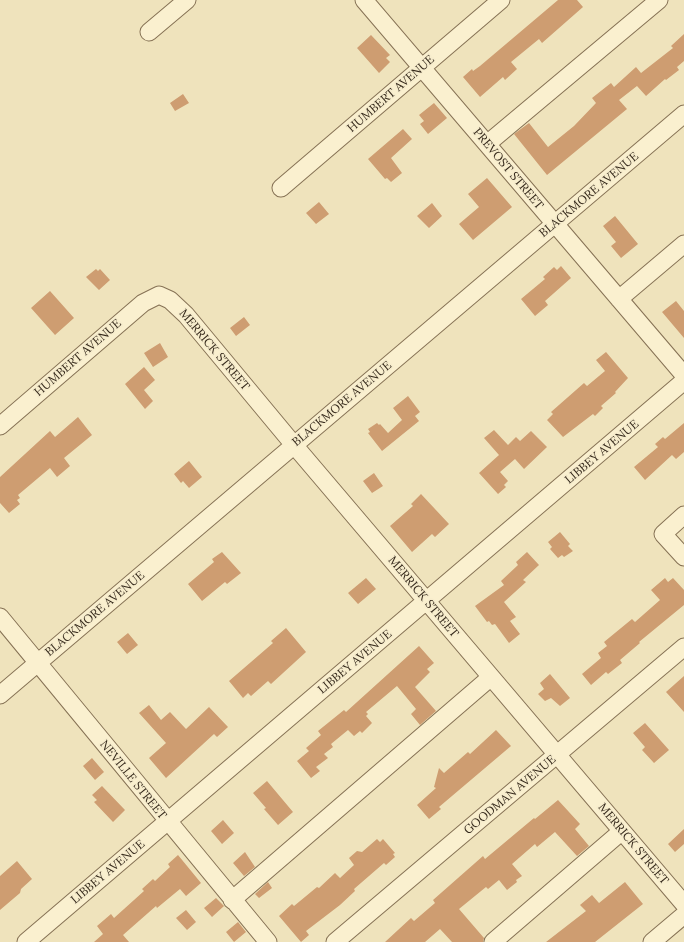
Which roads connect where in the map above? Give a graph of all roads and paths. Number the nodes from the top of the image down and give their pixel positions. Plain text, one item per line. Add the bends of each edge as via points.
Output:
1 (187, 0) edge
2 (364, 0) edge
3 (501, 0) edge
4 (659, 0) edge
5 (149, 32) dead end
6 (421, 68) junction
7 (684, 114) edge
8 (487, 144) junction
9 (281, 188) dead end
10 (555, 224) junction
11 (684, 244) edge
12 (159, 295) joint
13 (619, 299) junction
14 (684, 375) edge
15 (684, 381) edge
16 (0, 426) edge
17 (294, 445) junction
18 (684, 515) edge
19 (684, 558) edge
20 (426, 601) junction
21 (0, 617) edge
22 (684, 648) edge
23 (38, 662) junction
24 (491, 676) junction
25 (0, 695) edge
26 (557, 754) junction
27 (167, 822) junction
28 (622, 831) junction
29 (232, 900) junction
30 (684, 904) edge
31 (684, 915) edge
32 (26, 942) edge
33 (268, 942) edge
34 (335, 942) edge
35 (493, 942) edge
36 (652, 942) edge

1 - 5 street
2 - 6 street, PREVOST STREET
3 - 6 street, HUMBERT AVENUE
4 - 8 street
6 - 8 street, PREVOST STREET
6 - 9 street, HUMBERT AVENUE
7 - 10 street, BLACKMORE AVENUE
8 - 10 street, PREVOST STREET
10 - 13 street, PREVOST STREET
10 - 17 street, BLACKMORE AVENUE
11 - 13 street
12 - 16 street, HUMBERT AVENUE via 137,308
12 - 17 street, MERRICK STREET via 170,300 186,315
13 - 14 street, PREVOST STREET
15 - 20 street, LIBBEY AVENUE
17 - 20 street, MERRICK STREET
17 - 23 street, BLACKMORE AVENUE
18 - 19 street via 663,534
20 - 24 street, MERRICK STREET
20 - 27 street, LIBBEY AVENUE
21 - 23 street, NEVILLE STREET
22 - 26 street, GOODMAN AVENUE
23 - 25 street, BLACKMORE AVENUE
23 - 27 street, NEVILLE STREET
24 - 26 street, MERRICK STREET
24 - 29 street
26 - 28 street, MERRICK STREET
26 - 34 street, GOODMAN AVENUE
27 - 29 street, NEVILLE STREET
27 - 32 street, LIBBEY AVENUE
28 - 30 street, MERRICK STREET
28 - 35 street
29 - 33 street, NEVILLE STREET
31 - 36 street

